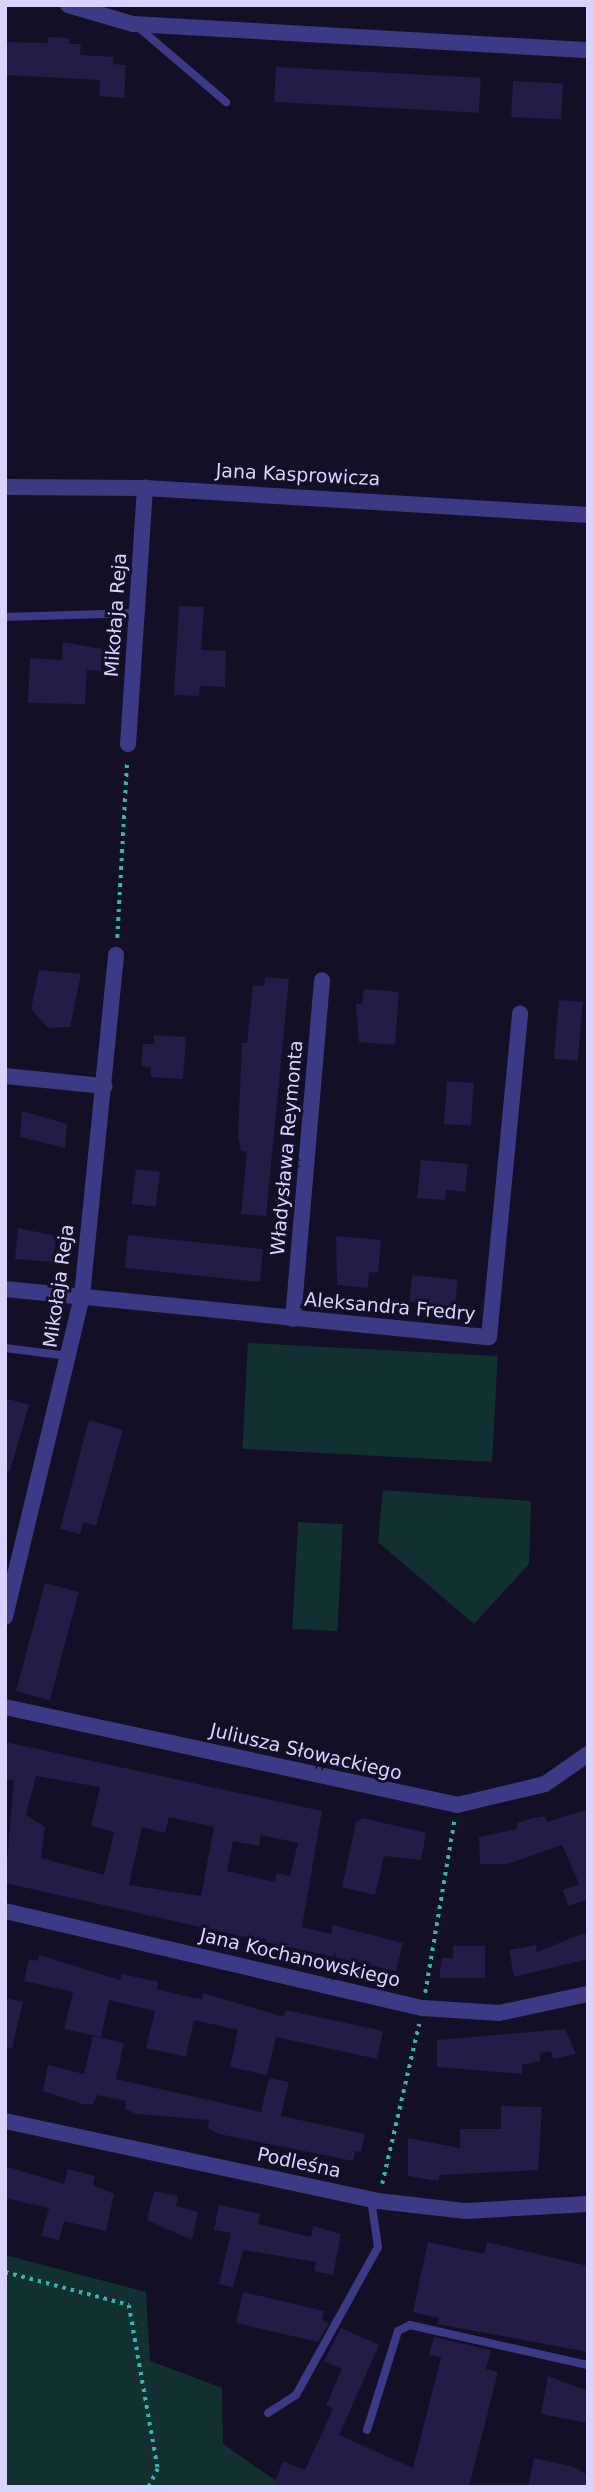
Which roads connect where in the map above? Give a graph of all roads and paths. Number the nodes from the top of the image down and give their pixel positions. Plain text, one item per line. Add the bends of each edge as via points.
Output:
1 (68, 5) edge
2 (133, 24) junction
3 (588, 50) edge
4 (226, 102) dead end
5 (5, 487) edge
6 (145, 488) junction
7 (588, 515) edge
8 (137, 613) junction
9 (5, 617) edge
10 (128, 744) joint
11 (116, 955) joint
12 (322, 980) dead end
13 (520, 1013) dead end
14 (5, 1076) edge
15 (104, 1086) junction
16 (5, 1289) edge
17 (82, 1296) junction
18 (293, 1319) junction
19 (5, 1348) edge
20 (71, 1357) junction
21 (5, 1618) edge
22 (5, 1707) edge
23 (588, 1754) edge
24 (5, 1911) edge
25 (588, 1994) edge
26 (5, 2121) edge
27 (371, 2199) junction
28 (588, 2204) edge
29 (5, 2272) edge
30 (588, 2365) edge
31 (268, 2413) dead end
32 (367, 2430) dead end
33 (149, 2487) edge

1 - 2 street
2 - 3 street
2 - 4 lane via 178,55
5 - 6 street, Jana Kasprowicza
6 - 7 street, Jana Kasprowicza
6 - 8 street, Mikołaja Reja
8 - 9 lane
8 - 10 street, Mikołaja Reja
10 - 11 path
11 - 15 street, Mikołaja Reja
12 - 18 street, Władysława Reymonta
13 - 18 street, Aleksandra Fredry via 489,1336
14 - 15 street
15 - 17 street, Mikołaja Reja
16 - 17 street, Aleksandra Fredry
17 - 18 street, Aleksandra Fredry
17 - 20 street, Mikołaja Reja
19 - 20 lane
20 - 21 street, Mikołaja Reja
22 - 23 street, Juliusza Słowackiego via 457,1805 545,1784
24 - 25 street, Jana Kochanowskiego via 423,2008 499,2012
26 - 27 street, Podleśna
27 - 28 street, Podleśna via 466,2211
27 - 31 lane via 378,2247 296,2395
29 - 33 path via 129,2305 158,2469
30 - 32 lane via 410,2325 398,2331

